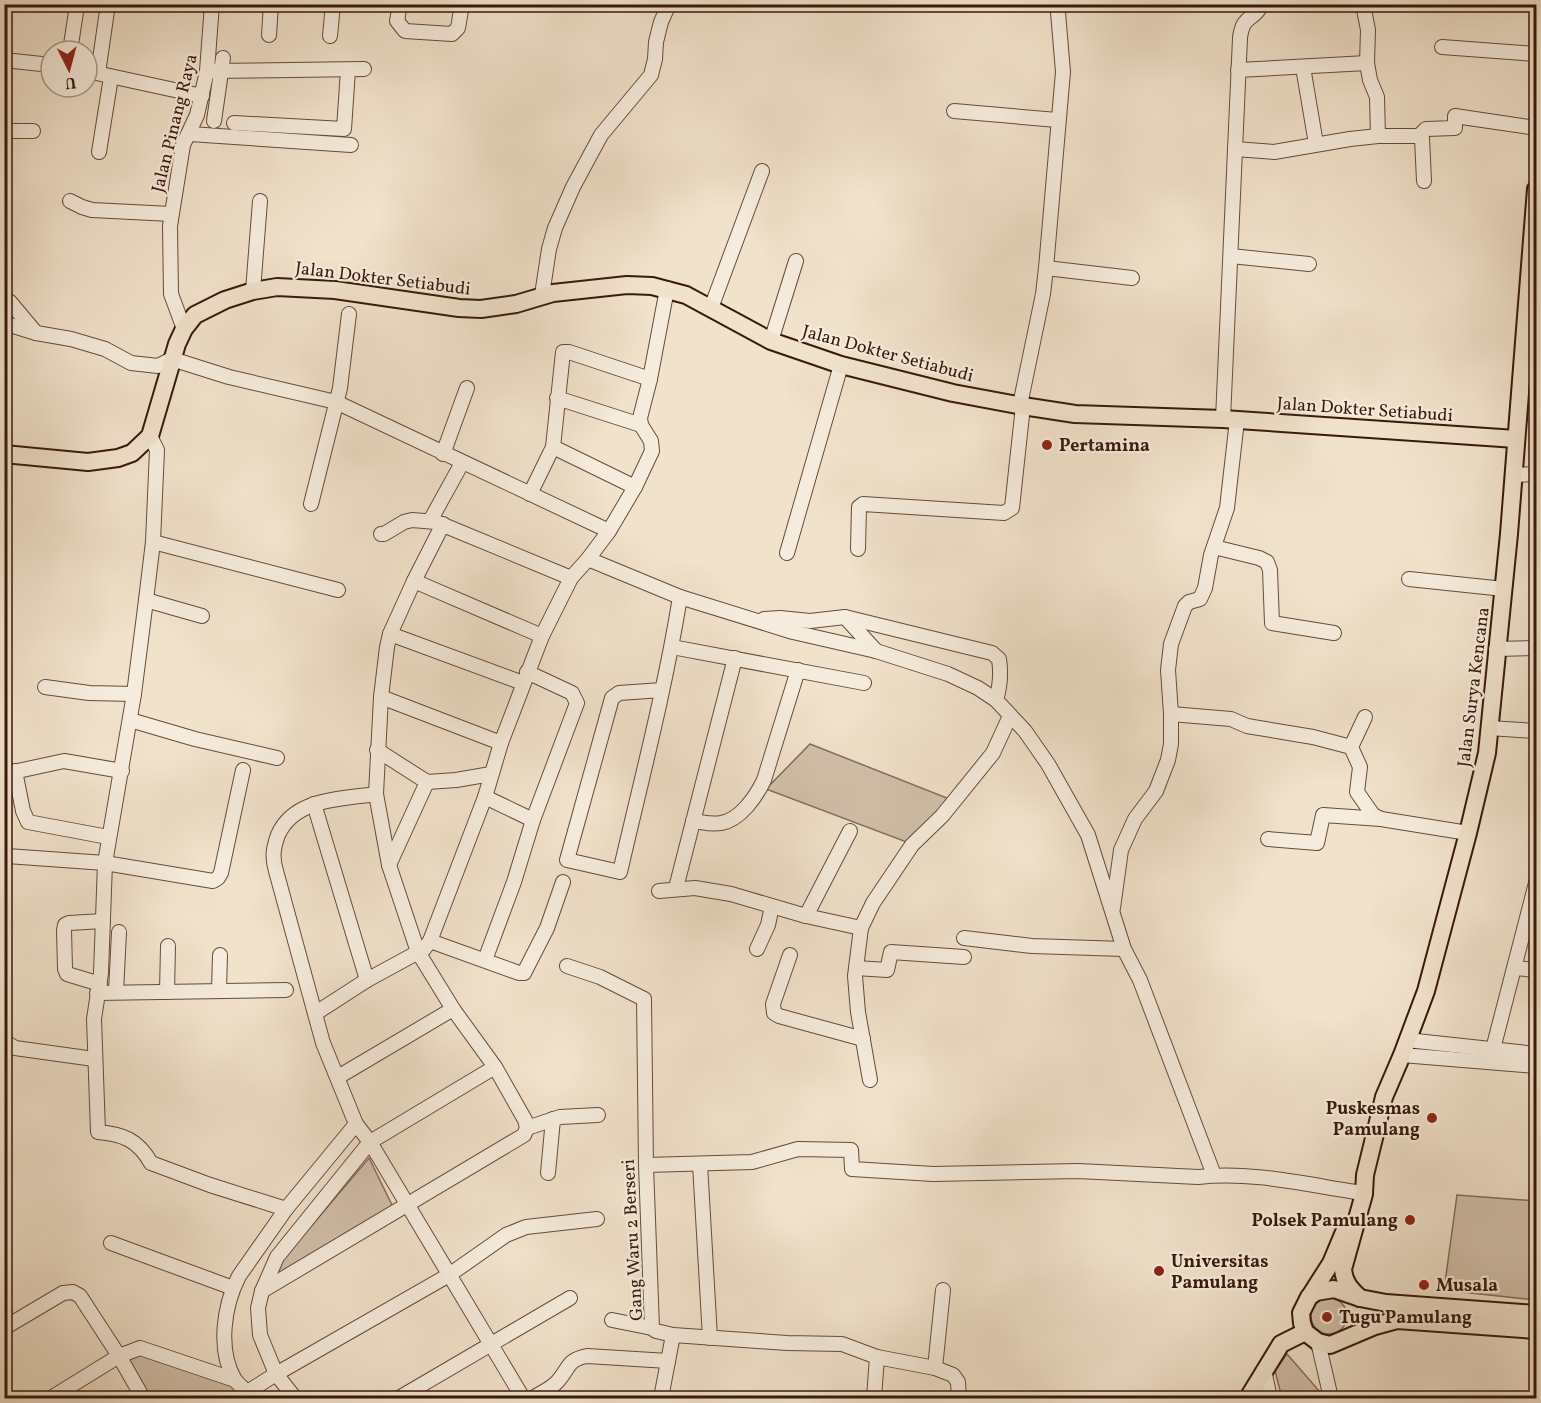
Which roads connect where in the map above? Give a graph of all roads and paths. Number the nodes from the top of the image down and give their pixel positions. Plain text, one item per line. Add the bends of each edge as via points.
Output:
1 (108, 4) edge
2 (212, 4) edge
3 (271, 4) edge
4 (333, 4) edge
5 (400, 4) edge
6 (462, 4) edge
7 (669, 4) edge
8 (1061, 4) edge
9 (1262, 4) edge
10 (1363, 4) edge
11 (76, 12) dead end
12 (269, 35) dead end
13 (330, 36) dead end
14 (72, 39) edge
15 (1442, 48) dead end
16 (1536, 54) edge
17 (4, 60) edge
18 (1367, 63) junction
19 (39, 64) edge
20 (222, 65) junction
21 (1303, 67) junction
22 (364, 69) dead end
23 (348, 70) junction
24 (1238, 70) junction
25 (207, 71) junction
26 (99, 74) edge
27 (202, 96) junction
28 (99, 99) edge
29 (954, 111) dead end
30 (1057, 120) junction
31 (214, 121) dead end
32 (234, 123) dead end
33 (1536, 128) edge
34 (33, 130) dead end
35 (4, 131) edge
36 (189, 134) junction
37 (1378, 136) junction
38 (1419, 136) junction
39 (1316, 144) junction
40 (351, 145) dead end
41 (1235, 149) junction
42 (99, 152) dead end
43 (762, 171) dead end
44 (1424, 181) dead end
45 (1536, 189) edge
46 (70, 201) dead end
47 (260, 201) dead end
48 (171, 214) junction
49 (1231, 256) junction
50 (796, 261) dead end
51 (1308, 264) dead end
52 (1046, 268) junction
53 (1132, 278) dead end
54 (667, 289) junction
55 (253, 291) junction
56 (543, 292) junction
57 (4, 298) edge
58 (711, 308) junction
59 (349, 314) dead end
60 (4, 323) edge
61 (184, 329) junction
62 (36, 333) junction
63 (771, 341) junction
64 (172, 359) junction
65 (841, 365) junction
66 (650, 379) junction
67 (467, 388) dead end
68 (557, 398) junction
69 (336, 402) junction
70 (1021, 406) junction
71 (1230, 419) junction
72 (641, 425) junction
73 (150, 436) junction
74 (1516, 439) junction
75 (553, 447) junction
76 (4, 454) edge
77 (443, 454) junction
78 (462, 463) junction
79 (1536, 474) edge
80 (1515, 475) junction
81 (636, 487) junction
82 (530, 494) junction
83 (310, 504) dead end
84 (436, 522) junction
85 (609, 531) junction
86 (381, 534) dead end
87 (153, 542) junction
88 (1214, 547) junction
89 (858, 549) dead end
90 (787, 553) dead end
91 (588, 559) junction
92 (570, 578) junction
93 (1408, 579) dead end
94 (414, 581) junction
95 (1504, 589) junction
96 (338, 590) dead end
97 (680, 597) junction
98 (146, 600) junction
99 (202, 616) dead end
100 (845, 618) junction
101 (756, 620) junction
102 (1334, 633) dead end
103 (390, 634) junction
104 (542, 636) junction
105 (672, 647) junction
106 (1496, 648) junction
107 (1536, 648) edge
108 (876, 651) junction
109 (735, 658) junction
110 (798, 670) junction
111 (999, 676) junction
112 (525, 678) junction
113 (864, 682) dead end
114 (45, 687) dead end
115 (978, 688) junction
116 (662, 690) junction
117 (134, 694) junction
118 (381, 697) junction
119 (996, 700) junction
120 (1171, 714) junction
121 (1010, 716) junction
122 (1365, 717) dead end
123 (130, 720) junction
124 (1489, 728) junction
125 (1536, 731) edge
126 (501, 743) junction
127 (1352, 747) junction
128 (377, 750) junction
129 (277, 758) dead end
130 (243, 770) dead end
131 (122, 771) junction
132 (10, 772) edge
133 (490, 774) junction
134 (427, 782) junction
135 (376, 794) junction
136 (485, 797) junction
137 (314, 804) junction
138 (1381, 819) junction
139 (533, 820) junction
140 (693, 821) junction
141 (850, 831) dead end
142 (1468, 833) junction
143 (108, 837) junction
144 (1268, 839) dead end
145 (7, 856) dead end
146 (105, 863) junction
147 (389, 865) junction
148 (563, 882) dead end
149 (677, 884) dead end
150 (659, 891) dead end
151 (1536, 891) edge
152 (772, 906) junction
153 (1113, 914) junction
154 (806, 916) junction
155 (103, 921) junction
156 (861, 928) junction
157 (118, 932) dead end
158 (964, 939) dead end
159 (430, 941) junction
160 (168, 946) dead end
161 (757, 949) dead end
162 (1124, 949) junction
163 (418, 952) junction
164 (220, 955) dead end
165 (790, 955) dead end
166 (964, 957) dead end
167 (485, 960) junction
168 (567, 966) dead end
169 (855, 968) junction
170 (1515, 968) junction
171 (1536, 970) edge
172 (367, 980) junction
173 (99, 989) junction
174 (219, 990) junction
175 (286, 990) dead end
176 (116, 992) junction
177 (167, 992) junction
178 (453, 1009) junction
179 (316, 1013) junction
180 (863, 1039) junction
181 (4, 1041) edge
182 (1405, 1047) junction
183 (1493, 1049) junction
184 (1536, 1054) edge
185 (94, 1059) junction
186 (1536, 1066) edge
187 (495, 1067) junction
188 (338, 1077) junction
189 (870, 1080) dead end
190 (598, 1115) dead end
191 (553, 1119) junction
192 (356, 1124) junction
193 (527, 1128) junction
194 (370, 1142) junction
195 (700, 1164) junction
196 (646, 1165) junction
197 (548, 1173) dead end
198 (1214, 1175) junction
199 (1365, 1175) junction
200 (1356, 1192) junction
201 (406, 1205) junction
202 (286, 1209) junction
203 (597, 1219) dead end
204 (111, 1242) dead end
205 (449, 1275) junction
206 (233, 1288) junction
207 (943, 1290) dead end
208 (262, 1291) junction
209 (1309, 1298) junction
210 (1360, 1298) junction
211 (570, 1299) dead end
212 (1536, 1314) edge
213 (612, 1320) dead end
214 (4, 1328) edge
215 (652, 1328) junction
216 (1536, 1330) edge
217 (673, 1335) junction
218 (1312, 1337) junction
219 (710, 1338) junction
220 (491, 1345) junction
221 (119, 1356) junction
222 (878, 1357) junction
223 (668, 1361) junction
224 (935, 1368) junction
225 (1264, 1370) junction
226 (276, 1374) junction
227 (235, 1380) junction
228 (243, 1396) edge
229 (51, 1398) edge
230 (143, 1398) edge
231 (295, 1398) edge
232 (399, 1398) edge
233 (523, 1398) edge
234 (533, 1398) edge
235 (662, 1398) edge
236 (874, 1398) edge
237 (959, 1398) edge
238 (1248, 1398) edge
239 (1270, 1398) edge
240 (1331, 1398) edge

1 - 26 street
2 - 25 street, Jalan Pinang Raya
3 - 12 street
4 - 13 street
5 - 6 street via 398,21 405,31 452,34 458,28
7 - 56 street via 661,22 651,75 601,135 573,187 552,237
8 - 30 street via 1063,72
9 - 24 street via 1241,25
10 - 18 street via 1368,30
11 - 14 street
15 - 16 street
17 - 19 street
18 - 21 street
18 - 37 street via 1377,97
20 - 23 street
20 - 25 street
20 - 31 street
21 - 24 street
21 - 39 street
22 - 23 street
23 - 32 street via 344,129
24 - 41 street
25 - 27 street, Jalan Pinang Raya
26 - 27 street
27 - 36 street, Jalan Pinang Raya
28 - 42 street
29 - 30 street
30 - 52 street
33 - 38 street via 1455,116 1455,128 1426,129
34 - 35 street
36 - 40 street
36 - 48 street, Jalan Pinang Raya via 183,145
37 - 38 street
37 - 39 street
38 - 44 street
39 - 41 street via 1274,152
41 - 49 street
43 - 58 street
45 - 74 main road, Jalan Surya Kencana
46 - 48 street via 92,210
47 - 55 street
48 - 61 street, Jalan Pinang Raya via 171,294
49 - 51 street
49 - 71 street
50 - 63 street
52 - 53 street
52 - 70 street
54 - 56 main road, Jalan Dokter Setiabudi via 627,285
54 - 58 main road, Jalan Dokter Setiabudi
54 - 66 street
55 - 56 main road, Jalan Dokter Setiabudi via 314,288 481,309 516,304
55 - 61 main road, Jalan Dokter Setiabudi via 205,308
57 - 62 street
58 - 63 main road, Jalan Dokter Setiabudi
59 - 69 street
60 - 62 street
61 - 64 main road, Jalan Dokter Setiabudi
62 - 64 street via 105,349 130,363 158,366
63 - 65 main road, Jalan Dokter Setiabudi
64 - 69 street
64 - 73 main road, Jalan Dokter Setiabudi
65 - 70 main road, Jalan Dokter Setiabudi
65 - 90 street
66 - 68 street via 563,352
66 - 72 street
67 - 77 street
68 - 72 street
68 - 75 street
69 - 77 street
69 - 83 street
70 - 71 main road, Jalan Dokter Setiabudi via 1075,414
70 - 89 street via 1010,511 862,504
71 - 74 main road, Jalan Dokter Setiabudi
71 - 88 street via 1227,508
72 - 81 street via 652,451
73 - 76 main road via 132,453 106,460 88,462
73 - 87 street via 157,450
74 - 80 main road, Jalan Surya Kencana
75 - 81 street
75 - 82 street
77 - 78 street
78 - 82 street
78 - 84 street
79 - 80 street
80 - 95 main road, Jalan Surya Kencana
81 - 85 street
82 - 85 street
84 - 86 street via 412,520
84 - 92 street
84 - 94 street
85 - 91 street
87 - 96 street
87 - 98 street
88 - 102 street via 1267,562 1272,623
88 - 120 street via 1202,597 1185,606 1171,644 1167,682
91 - 92 street
91 - 97 street
92 - 104 street
93 - 95 street
94 - 103 street
94 - 104 street
95 - 106 main road, Jalan Surya Kencana
97 - 101 street
97 - 105 street
98 - 99 street
98 - 117 street
100 - 101 street
100 - 108 street
100 - 111 street via 992,653 999,659
101 - 108 street
103 - 112 street
103 - 118 street
104 - 112 street
105 - 109 street
105 - 116 street
106 - 107 street
106 - 124 main road, Jalan Surya Kencana
108 - 115 street
109 - 110 street
109 - 140 street
110 - 113 street
110 - 140 street via 764,780 754,796 732,819 719,824
111 - 115 street
111 - 119 street
112 - 126 street
112 - 139 street via 572,693 578,703
114 - 117 street
115 - 119 street
116 - 116 street via 620,872 567,860 612,698 619,693
117 - 123 street
118 - 126 street
118 - 128 street
119 - 121 street
120 - 127 street via 1231,719 1247,726
120 - 153 street via 1171,744 1163,775 1121,850
121 - 153 street via 1048,764 1088,835
121 - 156 street via 993,753 942,816 912,845
122 - 127 street
123 - 129 street
123 - 131 street
124 - 125 street
124 - 142 main road, Jalan Surya Kencana
126 - 133 street
127 - 138 street via 1360,767 1357,792 1373,815
128 - 134 street
128 - 135 street
130 - 146 street via 218,879
131 - 132 street via 64,761
131 - 143 street
132 - 143 street via 28,822
133 - 134 street
133 - 136 street
134 - 147 street
135 - 137 street
135 - 147 street
136 - 139 street
136 - 159 street
137 - 172 street
137 - 179 street via 289,818 280,830 272,856
138 - 142 street
138 - 144 street via 1323,815 1317,843
139 - 167 street
140 - 149 street
141 - 154 street
142 - 182 main road, Jalan Surya Kencana via 1425,991
143 - 146 street
145 - 146 street
146 - 155 street
147 - 163 street
148 - 167 street via 547,928 524,973
150 - 152 street via 695,888
151 - 170 street
152 - 154 street
152 - 161 street
153 - 162 street
154 - 156 street
155 - 173 street
155 - 173 street via 69,923 64,930 67,974
156 - 169 street
157 - 176 street
158 - 162 street
159 - 163 street
159 - 167 street
160 - 177 street
162 - 198 street via 1140,980
163 - 172 street
163 - 178 street
164 - 174 street
165 - 180 street via 773,1004 774,1013
166 - 169 street via 891,952 887,970
168 - 196 street, Gang Waru 2 Berseri via 644,999
169 - 180 street
170 - 171 street
170 - 183 street
172 - 179 street
173 - 176 street
173 - 185 street
174 - 175 street
174 - 177 street
176 - 177 street
178 - 187 street
178 - 188 street
179 - 188 street via 323,1043
180 - 189 street
181 - 185 street via 15,1048
182 - 183 street
182 - 186 street
182 - 199 main road, Jalan Surya Kencana via 1384,1097
183 - 184 street
185 - 202 street via 98,1132 128,1137 151,1163
187 - 193 street
187 - 194 street
188 - 192 street
190 - 191 street
191 - 193 street
191 - 197 street
192 - 194 street
192 - 202 street
193 - 201 street via 524,1135
194 - 201 street
194 - 208 street via 277,1257
195 - 196 street
195 - 198 street via 752,1162 798,1149 851,1150 852,1168 933,1174 1078,1171 1198,1178
195 - 219 street
196 - 215 street, Gang Waru 2 Berseri
198 - 200 street via 1251,1176
199 - 200 main road, Jalan Surya Kencana
199 - 210 main road, Jalan Surya Kencana via 1364,1194 1342,1269 1348,1287
200 - 209 main road, Jalan Surya Kencana via 1342,1239
201 - 205 street
201 - 208 street
202 - 206 street
203 - 205 street via 515,1230
204 - 206 street
205 - 220 street
205 - 226 street
206 - 227 street via 224,1338
207 - 224 street
208 - 226 street via 258,1308 260,1335
209 - 210 main road via 1316,1292 1334,1289
209 - 218 main road, Jalan Surya Kencana via 1301,1313 1302,1323
210 - 212 main road
211 - 220 street
213 - 215 street
214 - 221 street via 63,1293 73,1292 80,1296
215 - 217 street, Gang Waru 2 Berseri
216 - 218 main road via 1397,1320 1335,1344
217 - 219 street, Gang Waru 2 Berseri
217 - 223 street
218 - 225 main road via 1281,1344
218 - 240 street
219 - 222 street, Gang Waru 2 Berseri via 832,1342
220 - 232 street
220 - 233 street
221 - 227 street via 140,1348
221 - 229 street
221 - 230 street
222 - 224 street, Gang Waru 2 Berseri
222 - 236 street
223 - 234 street via 587,1356 575,1359 550,1388
223 - 235 street
224 - 237 street, Gang Waru 2 Berseri via 956,1377
225 - 238 main road
225 - 239 street
226 - 228 street
226 - 231 street
227 - 228 street

